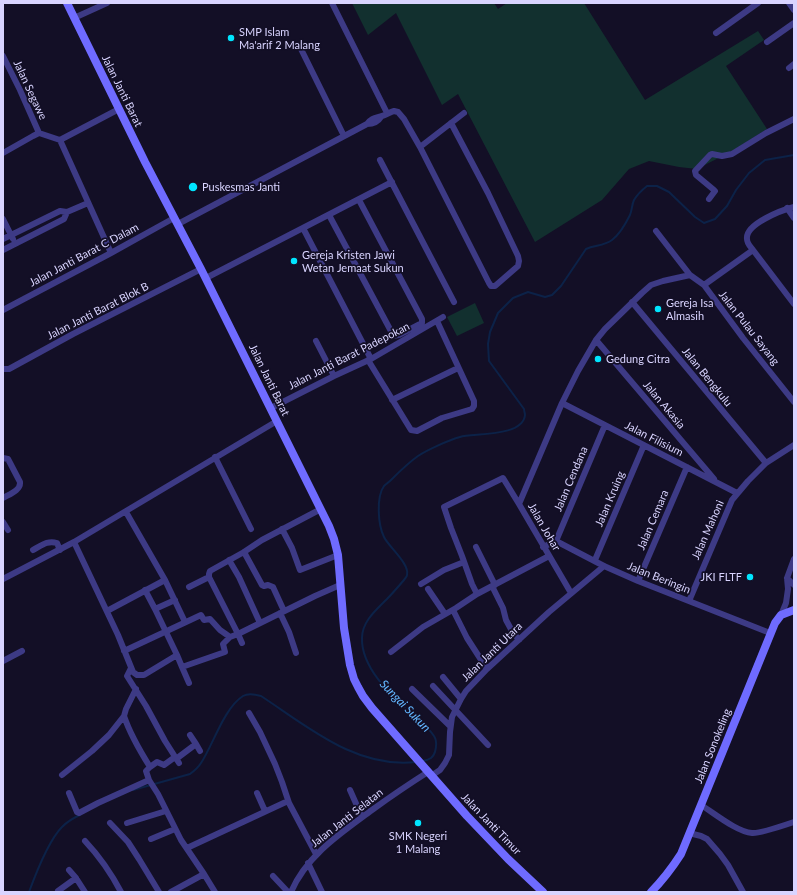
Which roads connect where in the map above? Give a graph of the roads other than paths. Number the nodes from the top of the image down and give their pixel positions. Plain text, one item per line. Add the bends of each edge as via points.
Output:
1 (67, 3) edge
2 (107, 3) edge
3 (332, 3) edge
4 (758, 3) edge
5 (789, 3) edge
6 (794, 10) edge
7 (74, 18) junction
8 (794, 23) edge
9 (716, 32) dead end
10 (767, 42) dead end
11 (300, 47) dead end
12 (3, 56) edge
13 (119, 110) junction
14 (387, 113) junction
15 (464, 113) dead end
16 (794, 119) edge
17 (451, 123) junction
18 (39, 133) junction
19 (344, 136) junction
20 (60, 140) junction
21 (420, 147) junction
22 (3, 153) edge
23 (380, 160) dead end
24 (392, 182) junction
25 (709, 199) dead end
26 (359, 200) junction
27 (88, 203) junction
28 (794, 207) edge
29 (787, 208) junction
30 (67, 212) junction
31 (329, 215) junction
32 (794, 218) edge
33 (3, 219) edge
34 (176, 221) junction
35 (303, 228) junction
36 (656, 231) dead end
37 (11, 235) junction
38 (3, 239) edge
39 (15, 244) junction
40 (3, 250) edge
41 (753, 250) junction
42 (111, 253) junction
43 (202, 269) junction
44 (690, 275) junction
45 (206, 278) junction
46 (704, 285) junction
47 (454, 302) dead end
48 (632, 302) junction
49 (794, 304) edge
50 (3, 310) edge
51 (443, 317) dead end
52 (437, 321) junction
53 (596, 340) junction
54 (316, 341) dead end
55 (370, 359) junction
56 (458, 368) junction
57 (3, 369) edge
58 (334, 376) junction
59 (392, 400) junction
60 (794, 402) edge
61 (562, 403) junction
62 (271, 408) junction
63 (277, 420) junction
64 (605, 426) junction
65 (644, 445) junction
66 (794, 445) edge
67 (215, 457) junction
68 (3, 458) edge
69 (766, 463) junction
70 (687, 467) junction
71 (716, 482) junction
72 (737, 493) junction
73 (3, 498) edge
74 (519, 504) junction
75 (321, 509) junction
76 (126, 512) junction
77 (3, 522) edge
78 (251, 528) dead end
79 (282, 529) junction
80 (8, 530) dead end
81 (556, 541) junction
82 (74, 542) junction
83 (543, 546) junction
84 (476, 547) dead end
85 (33, 550) dead end
86 (60, 550) junction
87 (244, 552) junction
88 (338, 555) junction
89 (549, 556) junction
90 (794, 559) edge
91 (229, 560) junction
92 (595, 560) junction
93 (464, 562) junction
94 (604, 566) junction
95 (209, 577) junction
96 (787, 578) junction
97 (3, 579) edge
98 (165, 580) junction
99 (638, 580) junction
100 (421, 584) dead end
101 (340, 585) junction
102 (189, 586) dead end
103 (493, 586) junction
104 (794, 586) edge
105 (428, 589) dead end
106 (145, 590) junction
107 (571, 593) junction
108 (477, 594) junction
109 (175, 600) junction
110 (689, 601) junction
111 (155, 610) junction
112 (453, 610) junction
113 (794, 610) edge
114 (107, 611) junction
115 (282, 612) junction
116 (445, 614) junction
117 (781, 615) junction
118 (185, 622) junction
119 (260, 623) junction
120 (165, 632) junction
121 (238, 634) junction
122 (770, 634) junction
123 (230, 637) junction
124 (519, 640) junction
125 (242, 643) dead end
126 (22, 651) dead end
127 (124, 651) junction
128 (391, 652) dead end
129 (296, 653) dead end
130 (177, 655) junction
131 (3, 661) edge
132 (182, 667) junction
133 (131, 668) junction
134 (487, 668) junction
135 (443, 677) dead end
136 (189, 682) dead end
137 (433, 686) dead end
138 (136, 689) junction
139 (412, 689) dead end
140 (461, 699) junction
141 (455, 711) junction
142 (249, 713) dead end
143 (124, 716) junction
144 (450, 726) junction
145 (190, 734) dead end
146 (196, 744) junction
147 (488, 745) dead end
148 (200, 751) dead end
149 (177, 760) junction
150 (150, 766) junction
151 (428, 772) junction
152 (62, 775) dead end
153 (150, 780) junction
154 (350, 790) dead end
155 (257, 793) dead end
156 (69, 794) dead end
157 (288, 801) junction
158 (701, 805) junction
159 (166, 810) junction
160 (265, 811) junction
161 (362, 818) junction
162 (794, 822) edge
163 (110, 823) dead end
164 (127, 823) dead end
165 (175, 829) junction
166 (689, 833) junction
167 (151, 839) dead end
168 (85, 841) dead end
169 (187, 848) junction
170 (316, 854) junction
171 (308, 863) junction
172 (68, 870) dead end
173 (204, 874) junction
174 (273, 876) dead end
175 (76, 878) junction
176 (58, 891) edge
177 (85, 892) edge
178 (121, 892) edge
179 (159, 892) edge
180 (171, 892) edge
181 (215, 892) edge
182 (288, 892) edge
183 (291, 892) edge
184 (322, 892) edge
185 (543, 892) edge
186 (651, 892) edge
187 (742, 892) edge

1 - 7 street, Jalan Janti Barat
2 - 7 street
3 - 14 street
4 - 9 street
5 - 6 street
7 - 13 street, Jalan Janti Barat
8 - 10 street
11 - 19 street
12 - 18 street, Jalan Segawe
13 - 20 street
13 - 34 street, Jalan Janti Barat
14 - 19 street, Jalan Janti Barat C Dalam via 369,120 367,124
14 - 21 street via 394,111 401,115
15 - 17 street
16 - 25 street via 732,154 710,154 695,171 696,175 715,191
17 - 21 street
17 - 21 street via 518,256 518,266 495,286 489,283
18 - 20 street
18 - 22 street
19 - 34 street, Jalan Janti Barat C Dalam
20 - 27 street
23 - 24 street
24 - 26 street
24 - 47 street
26 - 31 street
26 - 31 street via 422,319 422,323 399,335 394,336 392,333
27 - 30 street
27 - 42 street
28 - 29 street
29 - 32 street
29 - 41 street via 761,221 750,230 747,241
30 - 37 street via 60,211
30 - 39 street via 64,219
31 - 35 street
33 - 37 street
34 - 42 street, Jalan Janti Barat C Dalam
34 - 43 street, Jalan Janti Barat
35 - 45 street
35 - 55 street
36 - 44 street, Jalan Pulau Sayang
37 - 38 street
37 - 39 street
39 - 40 street
41 - 46 street
41 - 49 street
42 - 50 street, Jalan Janti Barat C Dalam
43 - 45 street, Jalan Janti Barat
43 - 57 street, Jalan Janti Barat Blok B via 9,369
44 - 46 street, Jalan Pulau Sayang
44 - 48 street, Jalan Johar via 652,285
45 - 62 street, Jalan Janti Barat
46 - 60 street, Jalan Pulau Sayang
48 - 53 street, Jalan Johar
48 - 69 street, Jalan Bengkulu
51 - 52 street, Jalan Janti Barat Padepokan
52 - 55 street, Jalan Janti Barat Padepokan
52 - 56 street
53 - 61 street, Jalan Johar
53 - 71 street, Jalan Akasia
54 - 58 street
55 - 58 street, Jalan Janti Barat Padepokan
55 - 59 street
56 - 59 street
56 - 59 street via 474,401 472,409 442,418 414,431 410,429
58 - 62 street, Jalan Janti Barat Padepokan
61 - 64 street, Jalan Filisium
61 - 74 street, Jalan Johar
62 - 63 street, Jalan Janti Barat
63 - 67 street
63 - 75 street, Jalan Janti Barat
64 - 65 street, Jalan Filisium
64 - 81 street, Jalan Cendana
65 - 70 street, Jalan Filisium
65 - 92 street, Jalan Kruing
66 - 69 street, Jalan Mahoni
67 - 76 street
67 - 78 street
68 - 73 street via 8,459 21,485
69 - 72 street, Jalan Mahoni
70 - 71 street, Jalan Filisium
70 - 99 street, Jalan Cemara
71 - 72 street, Jalan Filisium
72 - 110 street, Jalan Mahoni
74 - 83 street, Jalan Johar
74 - 93 street via 502,478 444,507
75 - 79 street
75 - 88 street, Jalan Janti Barat
76 - 82 street
76 - 98 street
77 - 80 street
79 - 87 street
79 - 88 street via 300,570
81 - 83 street
81 - 92 street, Jalan Beringin
82 - 86 street
82 - 114 street
83 - 89 street, Jalan Johar
84 - 103 street
85 - 86 street via 51,541 57,543
86 - 97 street
87 - 91 street
87 - 115 street via 262,585 273,588
88 - 101 street, Jalan Janti Barat
89 - 103 street
89 - 107 street, Jalan Johar
90 - 96 street
91 - 95 street via 210,571
91 - 119 street
92 - 94 street, Jalan Beringin
93 - 100 street via 440,572
93 - 108 street
94 - 99 street, Jalan Beringin
94 - 107 street, Jalan Janti Utara
95 - 102 street
95 - 121 street
96 - 104 street
96 - 117 street via 786,603
98 - 106 street
98 - 109 street
99 - 110 street, Jalan Beringin
101 - 115 street
101 - 151 street, Jalan Janti Barat via 347,650 354,679 372,708
103 - 108 street
103 - 124 street via 506,620
105 - 116 street
106 - 111 street
106 - 114 street
107 - 124 street, Jalan Janti Utara
108 - 112 street
109 - 111 street
109 - 118 street
110 - 122 street, Jalan Beringin
111 - 120 street
112 - 116 street
112 - 134 street via 467,638
113 - 117 street
114 - 127 street
115 - 119 street
115 - 129 street
116 - 128 street via 418,630
117 - 122 street, Jalan Sonokeling
118 - 120 street
118 - 123 street via 201,615 204,620 210,619
119 - 121 street
120 - 127 street
120 - 130 street
121 - 123 street
121 - 125 street
122 - 158 street, Jalan Sonokeling
123 - 132 street via 223,644 224,652
124 - 134 street, Jalan Janti Utara
126 - 131 street
127 - 133 street
130 - 132 street
130 - 133 street via 144,675 137,675
132 - 136 street
133 - 138 street via 127,676
134 - 140 street, Jalan Janti Utara
135 - 140 street
137 - 141 street
138 - 143 street
138 - 149 street
139 - 144 street
140 - 141 street, Jalan Janti Utara
141 - 144 street, Jalan Janti Utara
141 - 147 street
142 - 157 street via 275,764
143 - 150 street via 137,746
143 - 152 street via 98,746
144 - 151 street, Jalan Janti Utara via 449,755 440,770
145 - 146 street
146 - 148 street
146 - 149 street
149 - 150 street via 164,766 157,762
150 - 153 street via 146,771
151 - 161 street, Jalan Janti Selatan
151 - 185 street, Jalan Janti Timur via 508,859
153 - 156 street via 80,813
153 - 159 street
154 - 161 street
155 - 160 street
157 - 160 street
157 - 170 street
158 - 162 street via 753,834
158 - 166 street, Jalan Sonokeling
159 - 164 street
159 - 165 street
160 - 169 street
161 - 170 street, Jalan Janti Selatan
163 - 179 street via 128,842
165 - 167 street
165 - 169 street
166 - 186 street, Jalan Sonokeling via 672,868
166 - 187 street via 708,839 728,865
168 - 178 street via 112,875
169 - 173 street
170 - 171 street, Jalan Janti Selatan
171 - 183 street, Jalan Janti Selatan
171 - 184 street
172 - 175 street
173 - 180 street
173 - 181 street
174 - 182 street
175 - 176 street
175 - 177 street

